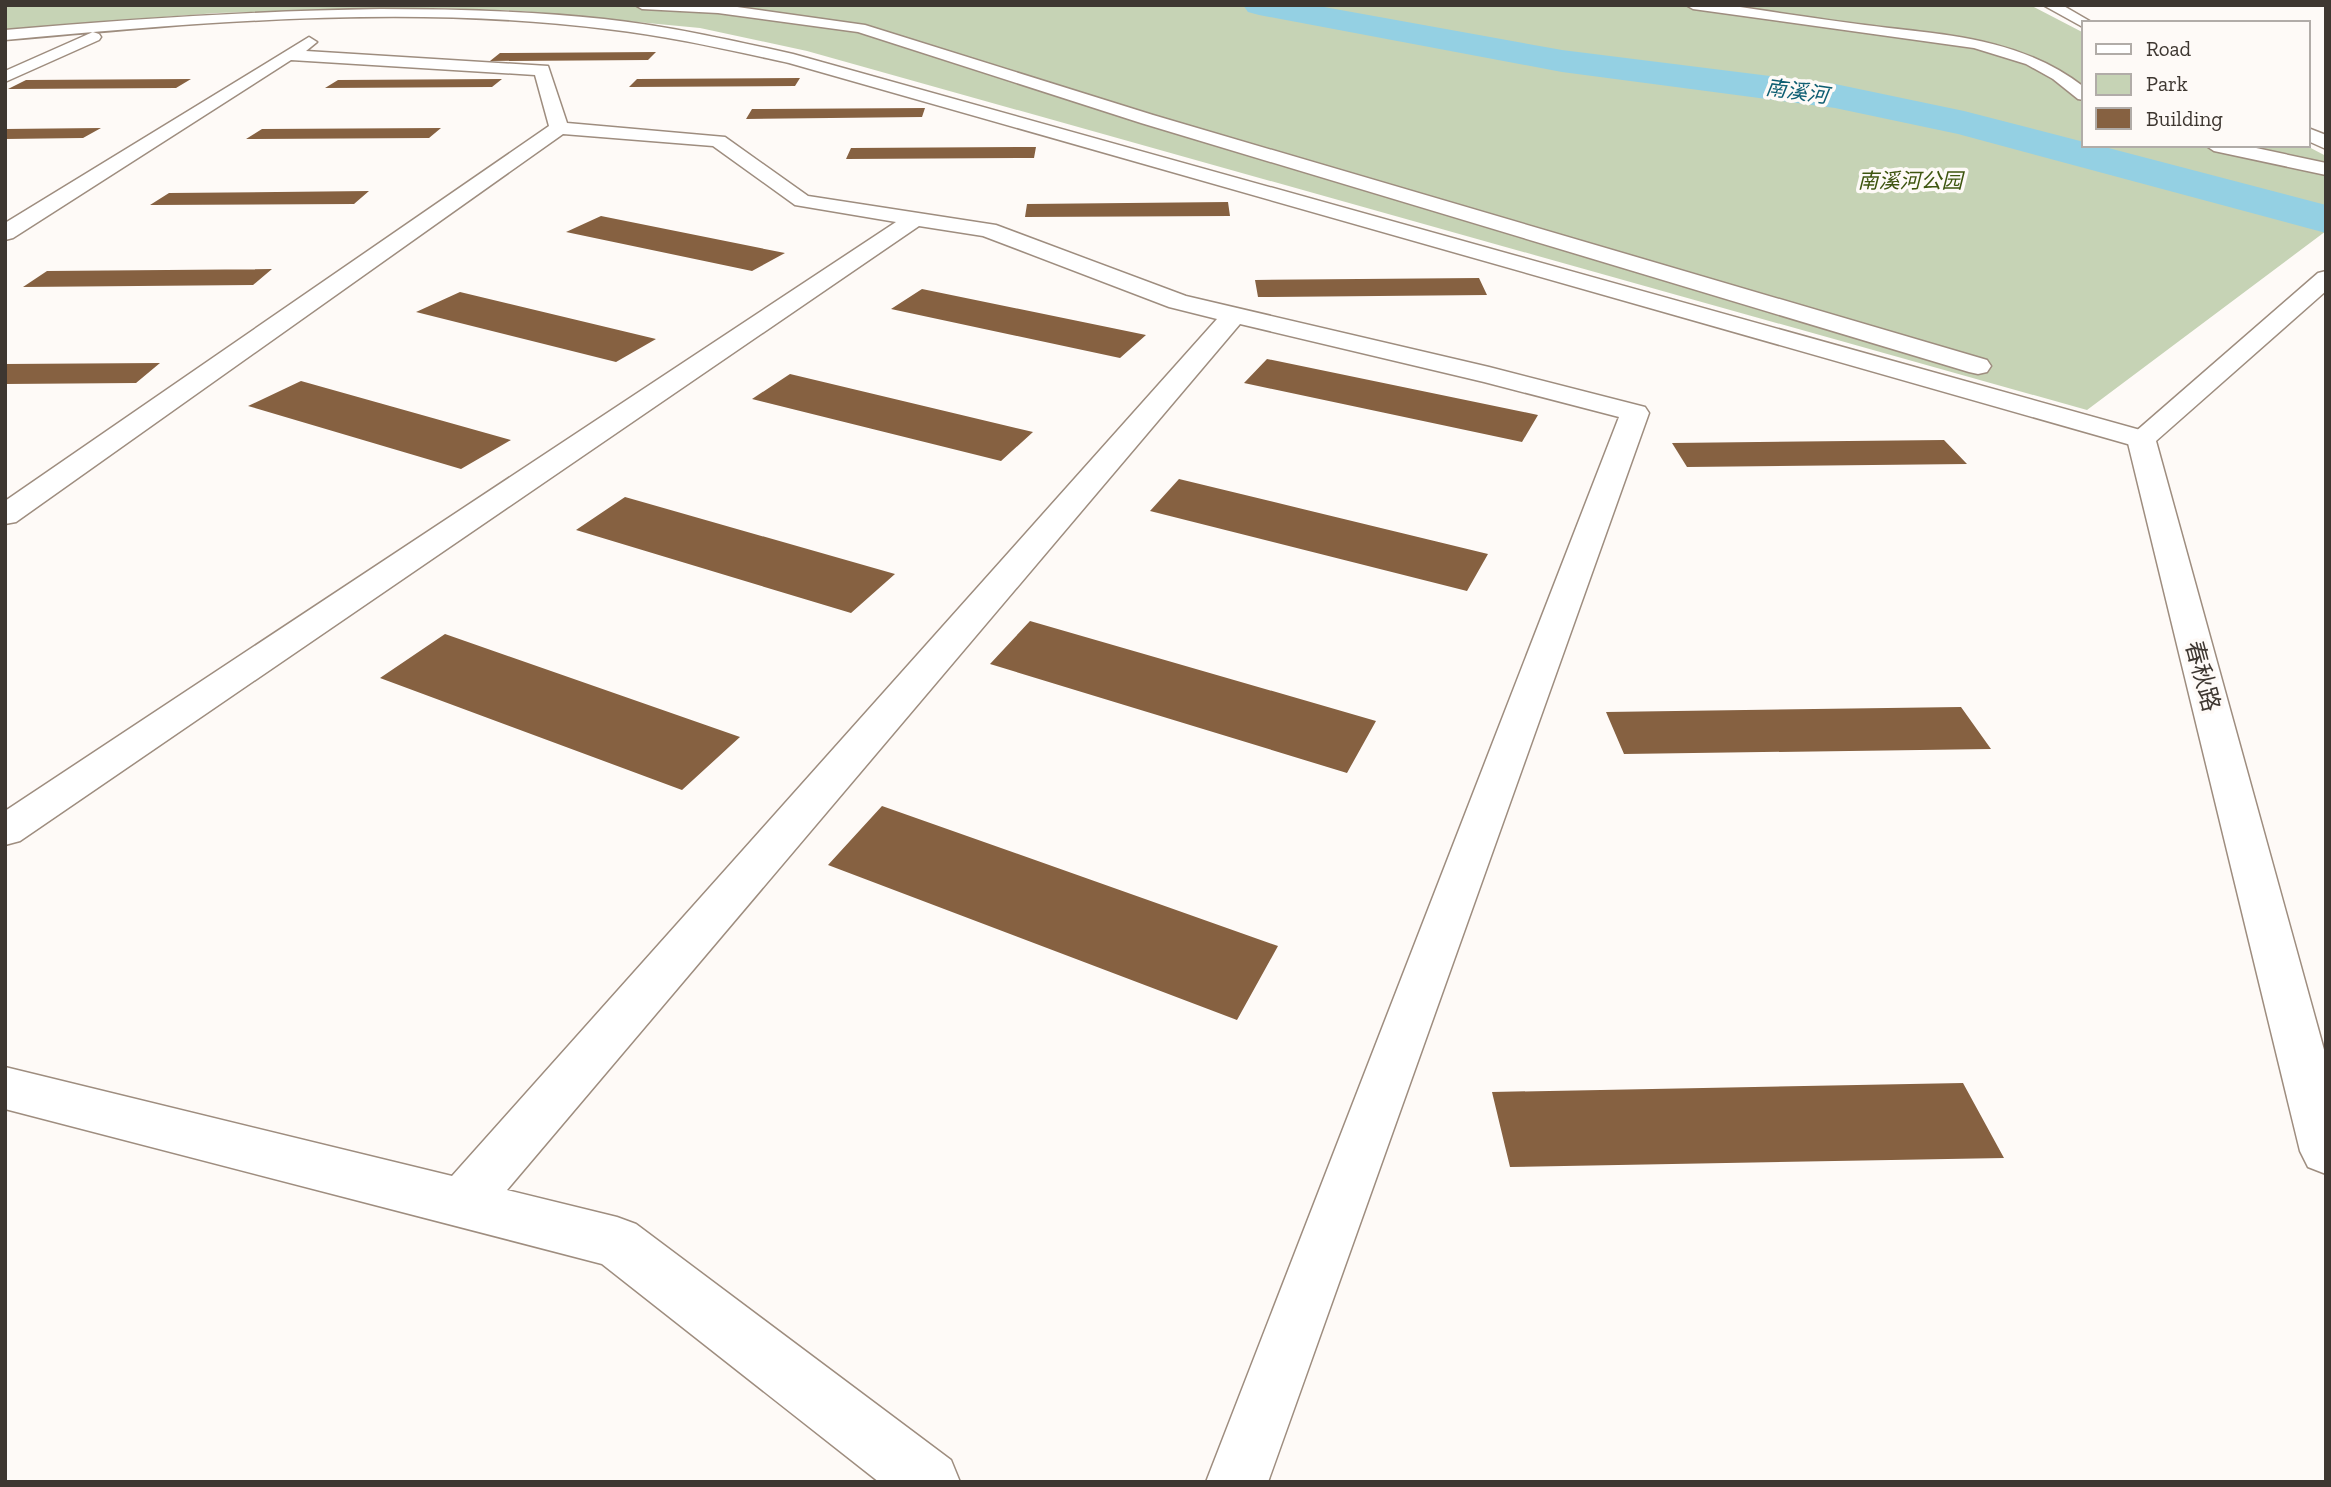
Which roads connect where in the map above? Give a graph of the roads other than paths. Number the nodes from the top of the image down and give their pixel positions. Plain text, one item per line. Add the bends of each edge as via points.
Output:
1 (431, 5) edge
2 (642, 5) edge
3 (1693, 5) edge
4 (2050, 5) edge
5 (68, 13) dead end
6 (353, 15) junction
7 (2082, 21) edge
8 (117, 26) junction
9 (5, 36) edge
10 (288, 55) junction
11 (5, 77) edge
12 (2082, 93) edge
13 (559, 128) junction
14 (2310, 135) edge
15 (2326, 143) edge
16 (2223, 147) edge
17 (2326, 169) edge
18 (915, 219) junction
19 (5, 233) edge
20 (2326, 278) edge
21 (1234, 315) junction
22 (2001, 373) dead end
23 (2146, 424) junction
24 (5, 515) edge
25 (5, 831) edge
26 (5, 1088) edge
27 (2326, 1151) edge
28 (462, 1203) junction
29 (929, 1482) edge
30 (1237, 1482) edge

1 - 5 street
2 - 22 street via 718,9 860,28 1147,119
3 - 12 street via 1966,41 2040,64
4 - 7 street
6 - 8 street
6 - 10 street
6 - 23 street via 606,24 793,59
8 - 9 street
8 - 11 street
10 - 13 street via 542,70
10 - 19 street
13 - 18 street via 718,141 802,201
13 - 24 street
14 - 15 street
16 - 17 street
18 - 21 street via 988,230 1178,302
18 - 25 street
20 - 23 street
21 - 28 street
21 - 30 street via 1635,413
23 - 27 street, 春秋路
26 - 28 street
28 - 29 street via 617,1242

